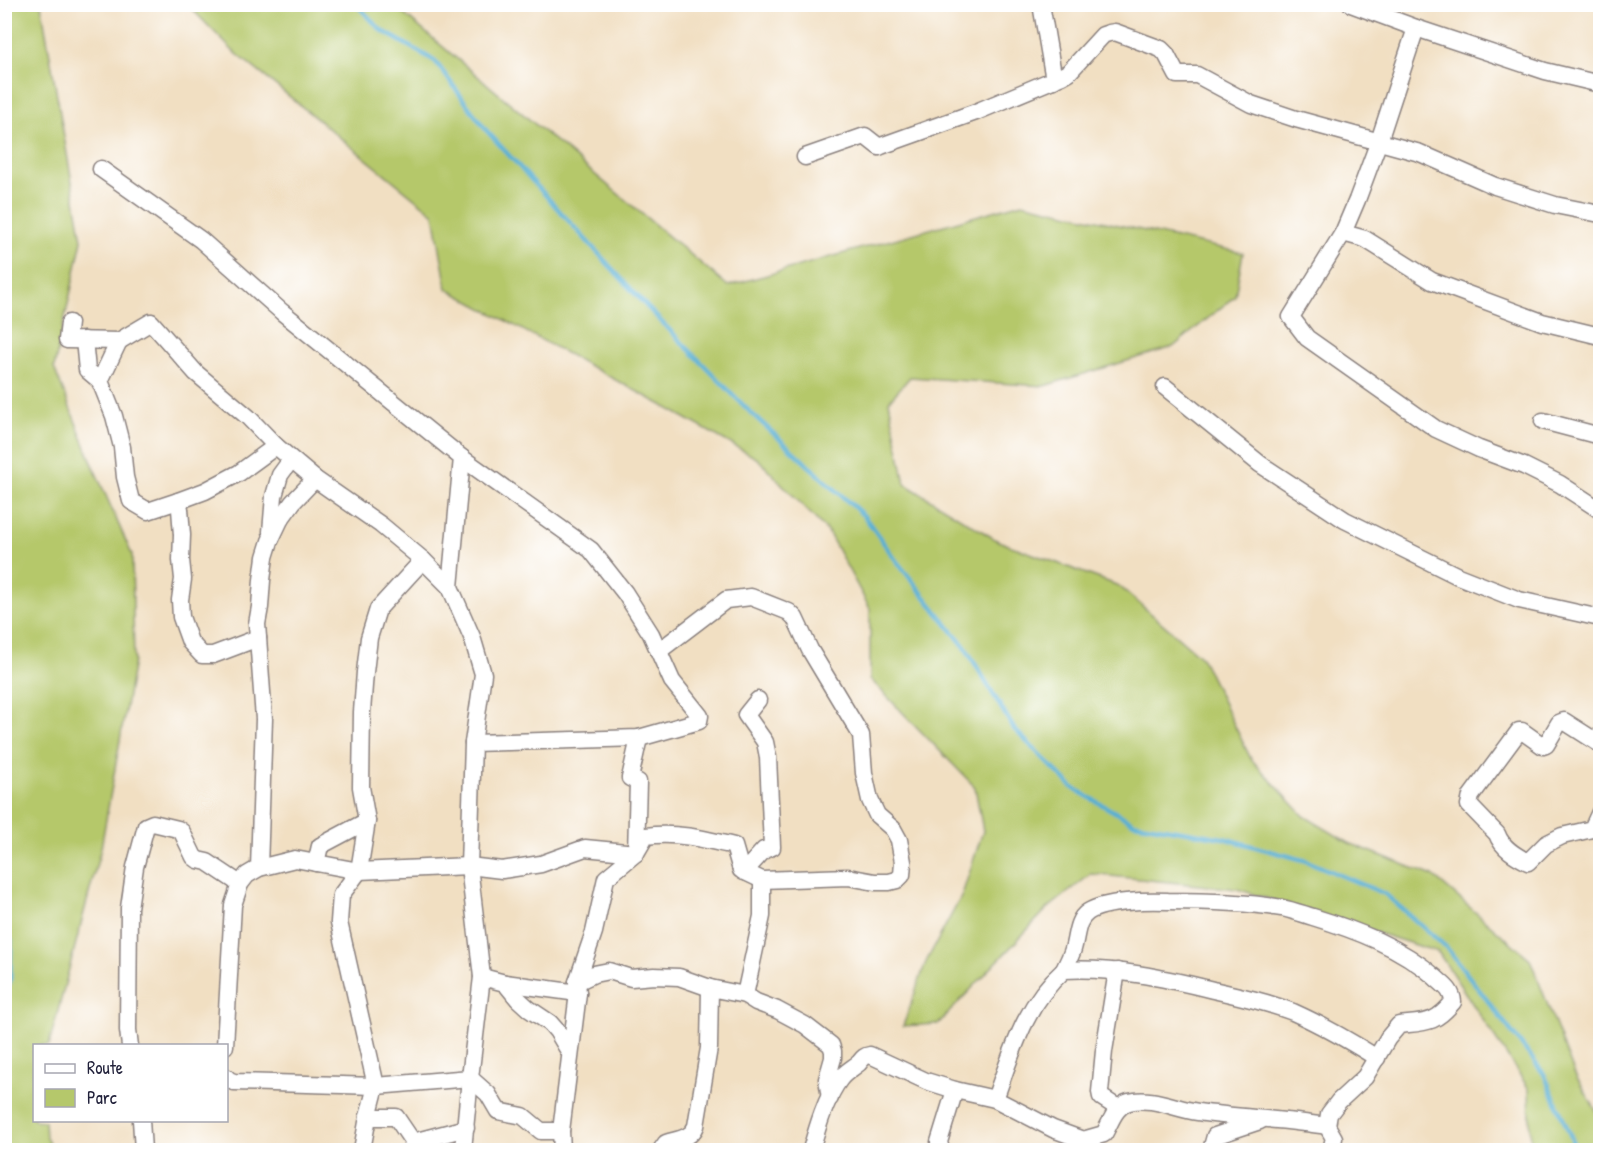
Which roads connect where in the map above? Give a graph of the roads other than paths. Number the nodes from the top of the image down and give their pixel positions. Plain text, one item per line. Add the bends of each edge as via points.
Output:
1 (1041, 4) edge
2 (1351, 4) edge
3 (1416, 28) junction
4 (1054, 80) junction
5 (1600, 84) edge
6 (1379, 141) junction
7 (805, 157) dead end
8 (101, 169) dead end
9 (1600, 214) edge
10 (1343, 233) junction
11 (69, 322) dead end
12 (1600, 336) edge
13 (84, 340) junction
14 (119, 341) junction
15 (100, 381) junction
16 (1165, 387) dead end
17 (1543, 421) dead end
18 (1600, 436) edge
19 (276, 447) junction
20 (462, 458) junction
21 (291, 460) junction
22 (315, 479) junction
23 (178, 501) junction
24 (1600, 510) edge
25 (270, 541) junction
26 (423, 560) junction
27 (450, 587) junction
28 (1600, 618) edge
29 (258, 638) junction
30 (659, 651) junction
31 (758, 700) dead end
32 (639, 738) junction
33 (473, 743) junction
34 (1600, 744) edge
35 (1600, 812) edge
36 (367, 821) junction
37 (320, 846) junction
38 (636, 853) junction
39 (295, 859) junction
40 (316, 863) junction
41 (469, 866) junction
42 (259, 868) junction
43 (359, 871) junction
44 (744, 872) junction
45 (762, 880) junction
46 (240, 884) junction
47 (1064, 970) junction
48 (1117, 971) junction
49 (482, 977) junction
50 (505, 983) junction
51 (577, 988) junction
52 (710, 988) junction
53 (744, 995) junction
54 (130, 1044) edge
55 (225, 1044) edge
56 (570, 1053) junction
57 (1377, 1058) junction
58 (470, 1078) junction
59 (228, 1079) edge
60 (376, 1086) junction
61 (955, 1090) junction
62 (830, 1098) junction
63 (995, 1099) junction
64 (1118, 1108) junction
65 (368, 1117) junction
66 (1266, 1119) junction
67 (141, 1122) edge
68 (1327, 1126) junction
69 (466, 1128) junction
70 (561, 1131) junction
71 (1083, 1145) edge
72 (143, 1150) edge
73 (362, 1150) edge
74 (463, 1150) edge
75 (562, 1150) edge
76 (661, 1150) edge
77 (811, 1150) edge
78 (941, 1150) edge
79 (1210, 1150) edge
80 (1331, 1150) edge

1 - 4 street
2 - 3 street
3 - 5 street via 1545,71
3 - 6 street
4 - 6 street via 1069,72 1102,35 1115,32 1161,49 1177,75 1197,75 1251,104
4 - 7 street via 879,147 865,136
6 - 9 street via 1420,153 1495,186
6 - 10 street
8 - 20 street via 201,240 290,319
10 - 12 street via 1365,239 1432,281 1542,322
10 - 24 street via 1291,317 1307,338 1436,429 1524,466
11 - 13 street via 67,340
13 - 14 street
13 - 15 street via 87,370
14 - 15 street
14 - 19 street via 151,322 196,373 248,417
15 - 23 street via 114,416 131,501 148,511
16 - 28 street via 1260,464 1345,520 1458,576 1519,600
17 - 18 street
19 - 21 street
19 - 23 street via 239,473
20 - 27 street
20 - 30 street via 591,550 625,593
21 - 22 street
21 - 25 street via 280,475 274,496
22 - 25 street via 293,502
22 - 26 street
23 - 29 street via 183,535 181,617 190,642 202,655 213,655
25 - 29 street via 262,580
26 - 27 street
26 - 36 street via 378,609 369,638 361,787
27 - 33 street via 483,674
29 - 42 street via 264,719
30 - 32 street via 672,681 700,720
30 - 45 street via 726,600 751,597 789,612 861,735 870,800 877,815 899,840 902,875 889,882 848,877
31 - 44 street via 746,715 765,741 772,847
32 - 33 street
32 - 38 street via 630,778 638,782
33 - 41 street
34 - 35 street via 1564,721 1543,746 1519,731 1471,796 1469,805 1499,840 1528,862 1546,844 1592,829
36 - 37 street
36 - 43 street
37 - 39 street
37 - 40 street
38 - 41 street via 585,848 541,864 502,870
38 - 44 street via 646,836 695,836 734,846
38 - 51 street via 606,878
39 - 40 street
39 - 42 street
40 - 43 street
41 - 43 street
41 - 49 street
42 - 46 street
43 - 60 street via 342,896 339,922
44 - 45 street
45 - 53 street via 762,916
46 - 54 street via 194,857 178,828 153,823 146,826 129,908
46 - 55 street via 232,905
47 - 48 street
47 - 57 street via 1079,923 1085,913 1098,907 1146,900 1285,909 1369,936 1413,960 1446,986 1453,1002 1445,1011 1431,1021 1399,1025
47 - 63 street via 1042,994 1018,1034
48 - 57 street via 1269,1003 1339,1034
48 - 64 street via 1100,1092 1101,1097
49 - 50 street
49 - 58 street
50 - 51 street
50 - 56 street via 529,1009 550,1023
51 - 52 street via 594,974 609,971 631,978 679,977
51 - 56 street
52 - 53 street
52 - 76 street via 709,1048 696,1126 689,1136 666,1143
53 - 62 street via 805,1025 831,1045 833,1058 827,1079
56 - 70 street
57 - 68 street via 1365,1077 1329,1114
58 - 60 street
58 - 69 street
58 - 70 street via 488,1094 498,1111 523,1116 541,1131
59 - 60 street
60 - 65 street
61 - 62 street via 870,1055 841,1078
61 - 63 street
61 - 78 street via 939,1143
62 - 77 street
63 - 71 street
64 - 66 street via 1130,1102 1155,1102 1195,1112
64 - 71 street via 1104,1134
65 - 69 street via 396,1118 413,1142
65 - 73 street
66 - 68 street
66 - 79 street via 1215,1136
67 - 72 street
68 - 80 street via 1334,1138
69 - 74 street
70 - 75 street

